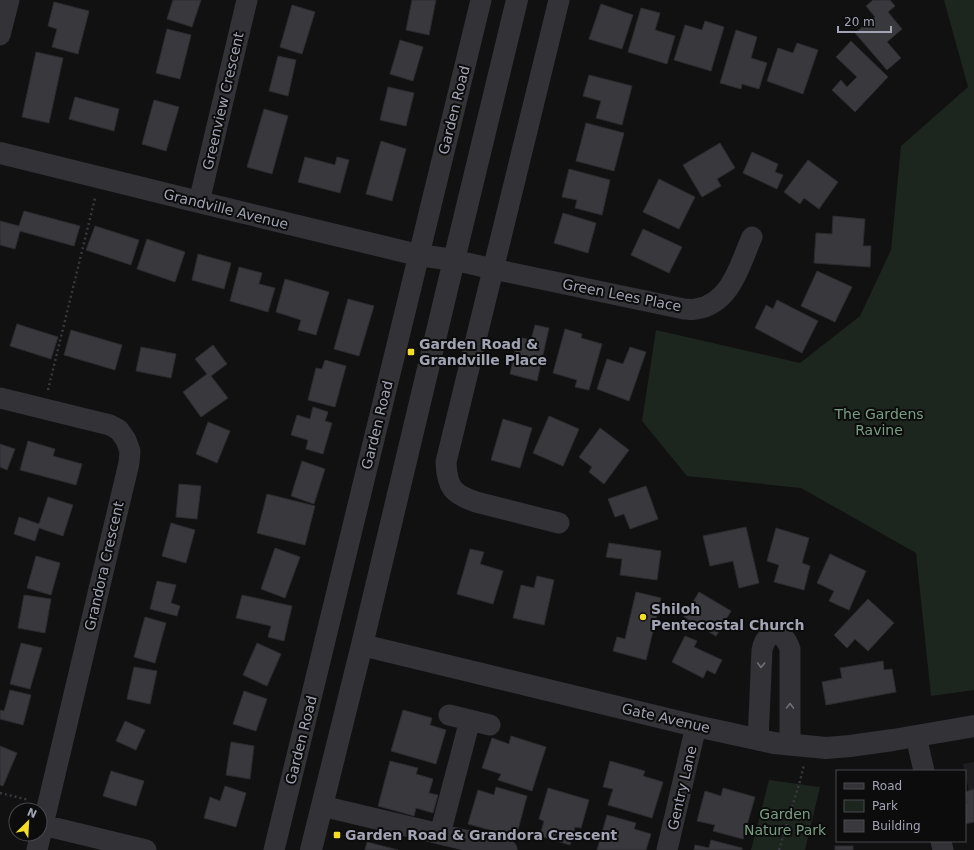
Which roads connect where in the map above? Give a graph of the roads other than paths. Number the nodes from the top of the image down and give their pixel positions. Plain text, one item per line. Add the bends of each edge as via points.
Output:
1 (9, 0) edge
2 (247, 0) edge
3 (481, 0) edge
4 (517, 0) edge
5 (559, 0) edge
6 (0, 35) edge
7 (0, 153) edge
8 (199, 202) junction
9 (752, 237) dead end
10 (418, 255) junction
11 (454, 260) junction
12 (493, 269) junction
13 (0, 398) edge
14 (559, 523) dead end
15 (362, 645) junction
16 (449, 715) dead end
17 (470, 720) junction
18 (490, 725) dead end
19 (696, 726) junction
20 (974, 726) edge
21 (916, 736) junction
22 (758, 740) junction
23 (799, 746) junction
24 (924, 770) edge
25 (48, 804) edge
26 (322, 806) junction
27 (48, 826) edge
28 (440, 834) junction
29 (146, 850) edge
30 (274, 850) edge
31 (311, 850) edge
32 (507, 850) edge
33 (667, 850) edge

1 - 6 street
2 - 8 street, Greenview Crescent
3 - 10 street, Garden Road
4 - 11 street
5 - 12 street
7 - 8 street, Grandville Avenue
8 - 10 street, Grandville Avenue
9 - 12 street, Green Lees Place via 728,290 713,303 696,309 684,309
10 - 11 street, Grandville Avenue
10 - 30 street, Garden Road
11 - 12 street, Green Lees Place
11 - 15 street
12 - 14 street via 446,462 448,482 454,491 464,498
13 - 25 street, Grandora Crescent via 110,425 119,430 130,451
15 - 19 street, Gate Avenue
15 - 26 street
16 - 17 street
17 - 18 street
17 - 28 street
19 - 22 street, Gate Avenue
19 - 33 street, Gentry Lane
20 - 21 street, Gate Avenue
21 - 23 street, Gate Avenue via 850,746
21 - 24 street
22 - 23 street, Gate Avenue
23 -> 22 street via 790,649 788,641 776,634 763,642
26 - 28 street
26 - 31 street
27 - 29 street
28 - 32 street

